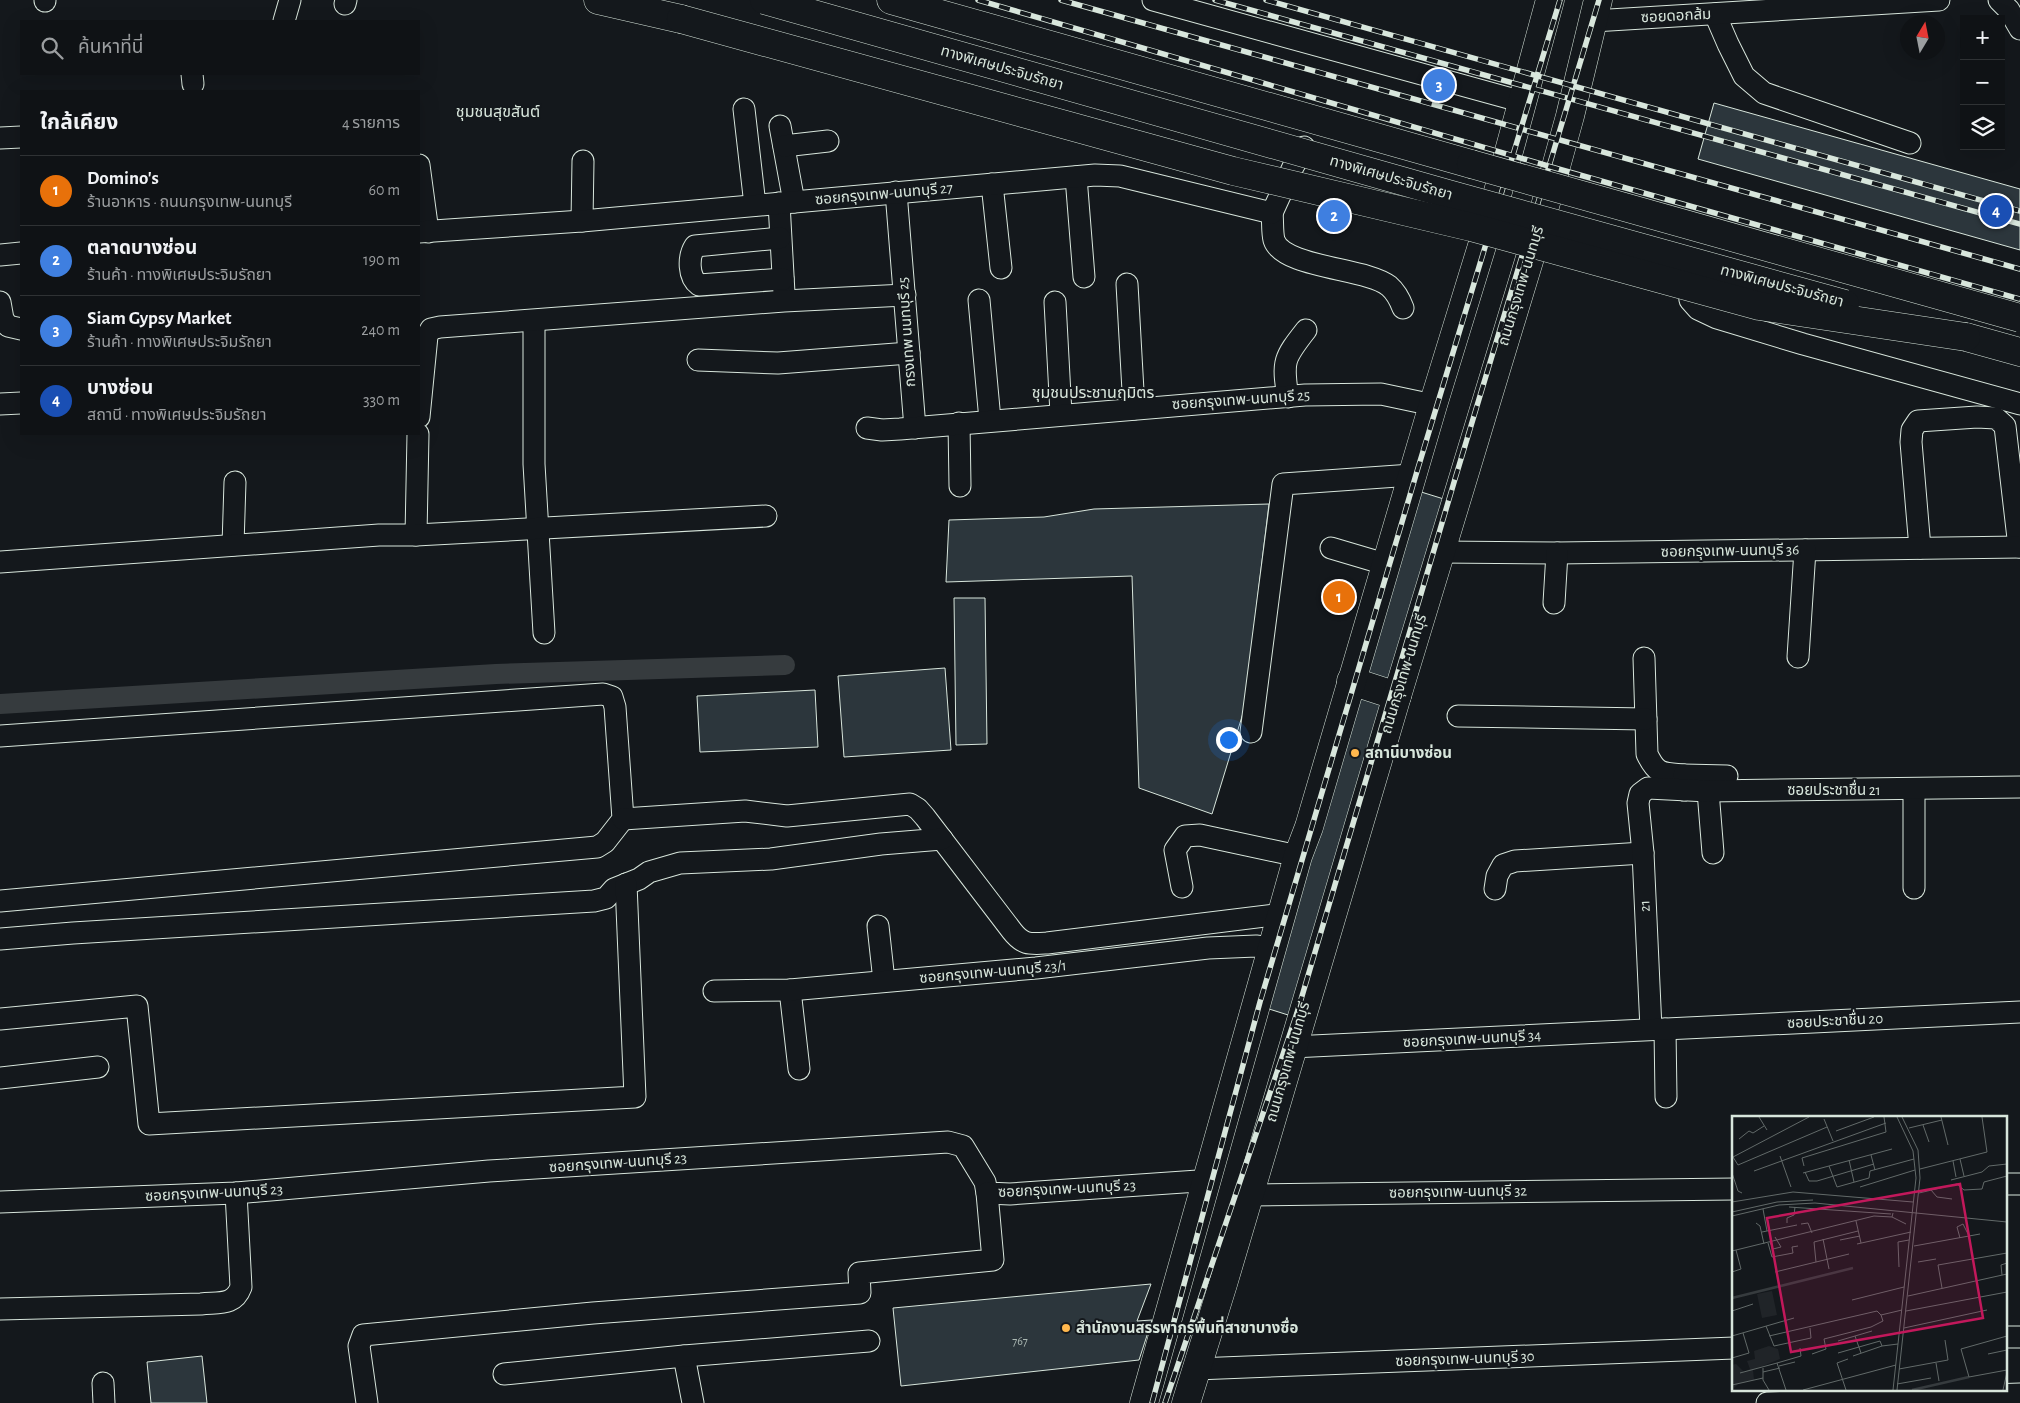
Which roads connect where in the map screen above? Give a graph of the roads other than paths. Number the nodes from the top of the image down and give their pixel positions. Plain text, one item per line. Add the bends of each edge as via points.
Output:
1 (290, 0) edge
2 (598, 0) edge
3 (764, 0) edge
4 (784, 0) edge
5 (891, 0) edge
6 (1153, 0) edge
7 (1550, 0) edge
8 (1939, 0) edge
9 (1999, 0) edge
10 (1596, 10) edge
11 (1715, 14) junction
12 (284, 20) edge
13 (2020, 29) edge
14 (1523, 102) junction
15 (744, 109) dead end
16 (20, 137) edge
17 (0, 138) edge
18 (828, 141) dead end
19 (1910, 143) dead end
20 (1304, 147) junction
21 (583, 161) dead end
22 (1076, 177) junction
23 (420, 178) edge
24 (992, 184) junction
25 (896, 192) junction
26 (786, 202) junction
27 (755, 205) junction
28 (1493, 210) junction
29 (1272, 214) junction
30 (582, 221) junction
31 (1539, 228) junction
32 (424, 232) edge
33 (780, 238) junction
34 (20, 253) edge
35 (0, 254) edge
36 (1001, 268) dead end
37 (1687, 276) junction
38 (1084, 277) dead end
39 (783, 279) junction
40 (1127, 284) dead end
41 (905, 295) junction
42 (980, 300) dead end
43 (784, 301) junction
44 (0, 302) edge
45 (1055, 302) dead end
46 (1404, 308) dead end
47 (2020, 318) edge
48 (534, 321) junction
49 (20, 329) edge
50 (1306, 330) dead end
51 (1966, 337) junction
52 (2020, 352) edge
53 (909, 353) junction
54 (698, 360) dead end
55 (2020, 366) edge
56 (1288, 397) junction
57 (20, 403) edge
58 (0, 404) edge
59 (1432, 404) junction
60 (2020, 404) edge
61 (420, 408) edge
62 (1134, 409) junction
63 (1061, 414) junction
64 (990, 420) junction
65 (959, 423) junction
66 (867, 428) dead end
67 (915, 428) junction
68 (418, 435) edge
69 (1412, 475) junction
70 (235, 482) dead end
71 (960, 486) dead end
72 (766, 516) dead end
73 (537, 528) junction
74 (416, 535) junction
75 (233, 545) junction
76 (2020, 547) edge
77 (1331, 548) dead end
78 (1920, 548) junction
79 (1805, 550) junction
80 (1440, 552) junction
81 (1557, 553) junction
82 (0, 562) edge
83 (1385, 564) junction
84 (1554, 603) dead end
85 (544, 633) dead end
86 (1798, 657) dead end
87 (1644, 658) dead end
88 (1351, 681) junction
89 (1397, 696) junction
90 (1458, 716) dead end
91 (1646, 719) junction
92 (1251, 732) dead end
93 (0, 736) edge
94 (1727, 776) dead end
95 (1684, 782) junction
96 (2020, 787) edge
97 (1648, 788) joint
98 (1914, 789) junction
99 (1708, 791) junction
100 (623, 819) junction
101 (942, 839) junction
102 (1643, 853) junction
103 (1713, 853) dead end
104 (1298, 856) junction
105 (626, 884) junction
106 (1182, 887) dead end
107 (1914, 888) dead end
108 (1495, 889) dead end
109 (0, 901) edge
110 (1282, 914) junction
111 (878, 926) dead end
112 (0, 939) edge
113 (1272, 948) junction
114 (884, 982) junction
115 (790, 990) junction
116 (714, 991) dead end
117 (2020, 1012) edge
118 (0, 1019) edge
119 (1658, 1029) junction
120 (1292, 1047) junction
121 (98, 1067) dead end
122 (799, 1069) dead end
123 (0, 1078) edge
124 (1666, 1097) dead end
125 (1206, 1179) junction
126 (1732, 1189) edge
127 (236, 1193) junction
128 (987, 1193) junction
129 (1250, 1195) junction
130 (0, 1202) edge
131 (0, 1310) edge
132 (869, 1341) dead end
133 (1732, 1348) edge
134 (684, 1356) junction
135 (1155, 1362) junction
136 (1196, 1369) junction
137 (504, 1374) dead end
138 (2020, 1394) edge
139 (367, 1403) edge
140 (693, 1403) edge
141 (1144, 1403) edge
142 (1186, 1403) edge
143 (1767, 1403) edge

1 - 12 street
2 - 51 main road, bridge via 681,19 1233,171 1471,227 1759,306
3 - 51 main road, ทางพิเศษประจิมรัถยา, bridge
4 - 20 main road
5 - 47 main road, bridge
6 - 14 street
7 - 14 main road
8 - 11 street, ซอยดอกส้ม
9 - 13 street
10 - 11 street, ซอยดอกส้ม
10 - 31 main road, ถนนกรุงเทพ-นนทบุรี
11 - 19 street via 1744,76 1764,93
14 - 28 main road
15 - 27 street
16 - 17 street
18 - 26 street via 782,136
20 - 28 main road
20 - 29 street
21 - 30 street
22 - 24 street, ซอยกรุงเทพ-นนทบุรี 27
22 - 29 street, ซอยกรุงเทพ-นนทบุรี 27 via 1120,176
22 - 38 street
23 - 32 street
24 - 25 street, ซอยกรุงเทพ-นนทบุรี 27
24 - 36 street
25 - 26 street, ซอยกรุงเทพ-นนทบุรี 27
25 - 41 street, กรงเทพ นนทบุรี 25
26 - 27 street, ซอยกรุงเทพ-นนทบุรี 27
26 - 33 street
27 - 30 street, ซอยกรุงเทพ-นนทบุรี 27
28 - 31 main road
28 - 59 main road
29 - 46 street via 1275,241 1284,252 1388,285
30 - 32 street, ซอยกรุงเทพ-นนทบุรี 27
31 - 37 street
31 - 80 main road, ถนนกรุงเทพ-นนทบุรี
33 - 39 street
33 - 39 street via 695,246 691,252 690,267 698,285
34 - 35 street
37 - 55 street
37 - 60 street via 1690,300 1698,309 1717,318
39 - 43 street
40 - 62 street
41 - 43 street
41 - 53 street, กรงเทพ นนทบุรี 25
42 - 64 street
43 - 48 street
44 - 49 street via 3,319 8,326
45 - 63 street
48 - 61 street via 440,327 428,332
48 - 73 street
50 - 56 street via 1285,360
51 - 52 main road, ทางพิเศษประจิมรัถยา
53 - 54 street via 778,363
53 - 67 street, กรงเทพ นนทบุรี 25
56 - 59 street, ซอยกรุงเทพ-นนทบุรี 25 via 1381,394
56 - 62 street, ซอยกรุงเทพ-นนทบุรี 25
57 - 58 street
59 - 69 main road
62 - 63 street, ซอยกรุงเทพ-นนทบุรี 25
63 - 64 street, ซอยกรุงเทพ-นนทบุรี 25
64 - 65 street, ซอยกรุงเทพ-นนทบุรี 25
65 - 67 street
65 - 71 street
66 - 67 street
68 - 74 street
69 - 83 main road
69 - 92 street via 1283,484
70 - 75 street
72 - 73 street
73 - 74 street
73 - 85 street
74 - 75 street
75 - 82 street
76 - 78 street, ซอยกรุงเทพ-นนทบุรี 36
76 - 78 street via 2005,426 1996,418 1977,417 1918,421 1912,430
77 - 83 street
78 - 79 street, ซอยกรุงเทพ-นนทบุรี 36
79 - 81 street, ซอยกรุงเทพ-นนทบุรี 36
79 - 86 street
80 - 81 street, ซอยกรุงเทพ-นนทบุรี 36
80 - 89 main road, ถนนกรุงเทพ-นนทบุรี
81 - 84 street
83 - 88 main road
87 - 91 street
88 - 89 main road
88 - 104 main road
89 - 120 main road, ถนนกรุงเทพ-นนทบุรี
90 - 91 street
91 - 95 street via 1647,754 1653,767
93 - 100 street via 603,694 612,697 615,707
94 - 95 street
95 - 97 street, ซอยประชาชื่น 21
95 - 99 street, ซอยประชาชื่น 21
96 - 98 street, ซอยประชาชื่น 21
97 - 102 street, 21 via 1640,794 1638,803
98 - 99 street, ซอยประชาชื่น 21
98 - 107 street
99 - 103 street
100 - 101 street via 744,811 787,816 910,804 918,809
100 - 109 street via 597,847
101 - 105 street via 771,859 680,863 649,872
101 - 110 street via 1012,931 1026,943
102 - 108 street via 1515,862 1503,865
102 - 119 street, 21
104 - 106 street via 1200,835 1185,836 1175,850
104 - 110 main road
105 - 112 street via 614,889 606,898 594,901
105 - 118 street via 635,1097 149,1124 137,1006
110 - 113 main road
111 - 114 street
113 - 114 street, ซอยกรุงเทพ-นนทบุรี 23/1 via 1208,948
113 - 125 main road
114 - 115 street, ซอยกรุงเทพ-นนทบุรี 23/1
115 - 116 street, ซอยกรุงเทพ-นนทบุรี 23/1
115 - 122 street
117 - 119 street, ซอยประชาชื่น 20
119 - 120 street, ซอยกรุงเทพ-นนทบุรี 34
119 - 124 street, 21
120 - 129 main road, ถนนกรุงเทพ-นนทบุรี
121 - 123 street
125 - 128 street, ซอยกรุงเทพ-นนทบุรี 23
125 - 135 main road
126 - 129 street, ซอยกรุงเทพ-นนทบุรี 32
127 - 128 street, ซอยกรุงเทพ-นนทบุรี 23 via 488,1171 948,1142 963,1146 985,1182
127 - 130 street, ซอยกรุงเทพ-นนทบุรี 23
127 - 131 street via 241,1286 233,1300 201,1304
128 - 139 street via 993,1260 859,1273 860,1293 593,1313 363,1336 359,1346
129 - 136 main road, ถนนกรุงเทพ-นนทบุรี
132 - 134 street
133 - 136 street, ซอยกรุงเทพ-นนทบุรี 30
134 - 137 street
134 - 140 street
135 - 136 main road
135 - 141 main road
136 - 142 main road, ถนนกรุงเทพ-นนทบุรี
138 - 143 street

